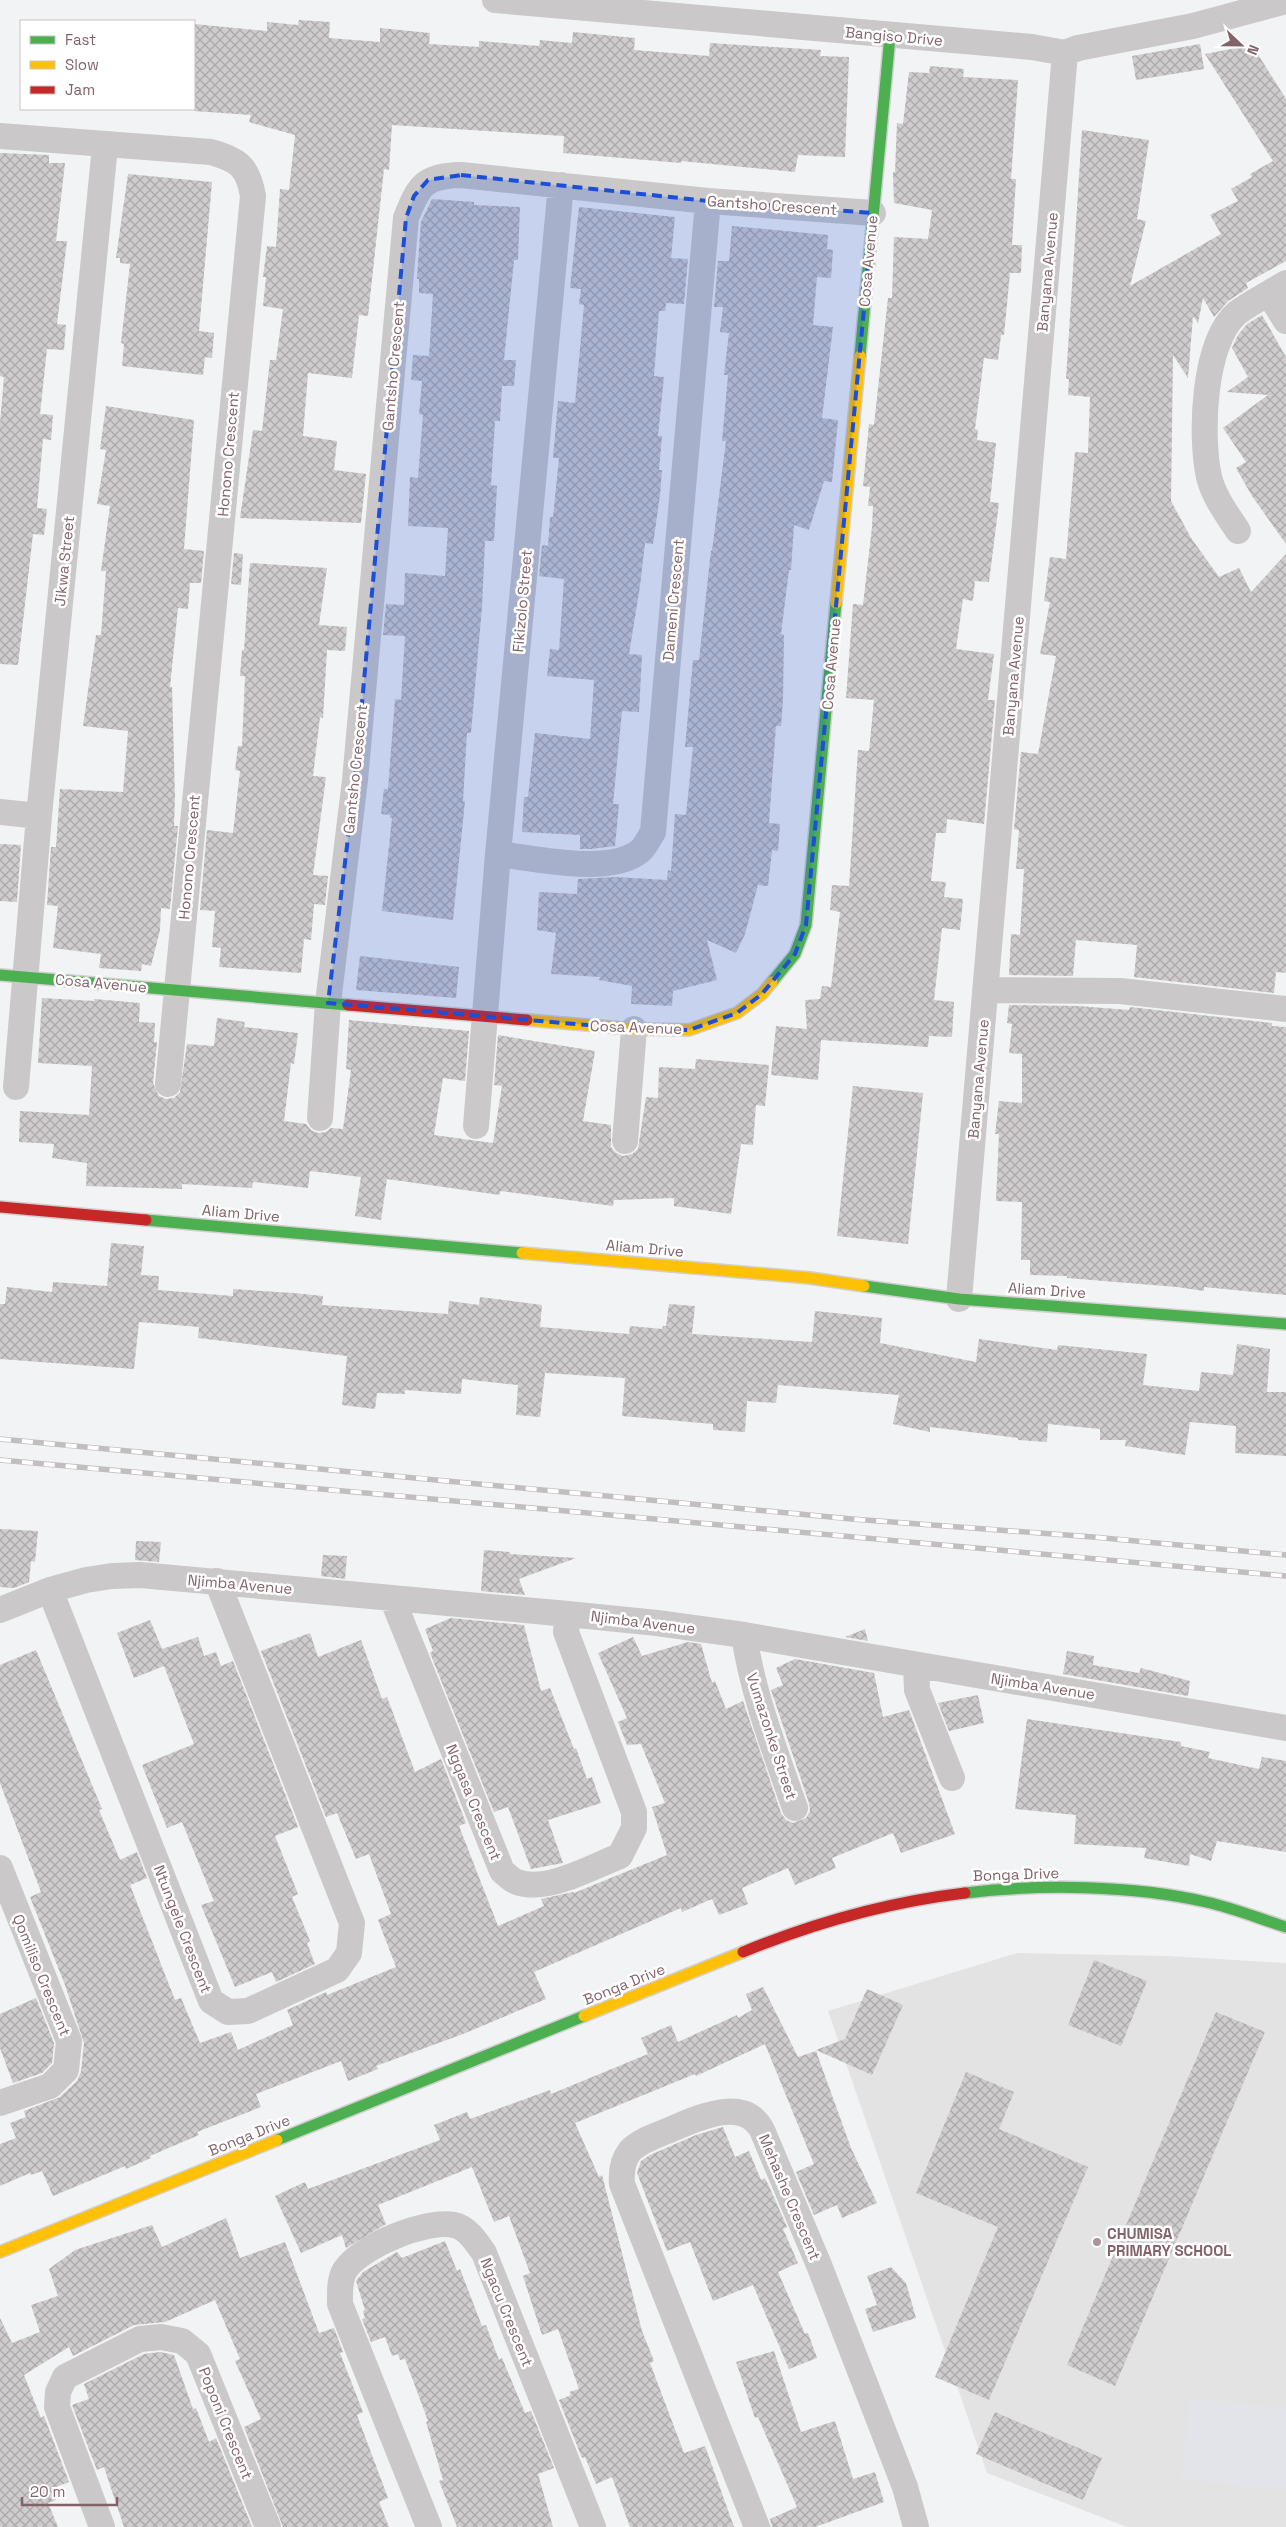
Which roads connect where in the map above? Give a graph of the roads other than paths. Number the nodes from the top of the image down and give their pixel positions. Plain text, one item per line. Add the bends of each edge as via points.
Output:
1 (495, 0) edge
2 (1286, 2) edge
3 (890, 36) junction
4 (1065, 53) junction
5 (0, 136) edge
6 (105, 146) junction
7 (561, 185) junction
8 (708, 201) junction
9 (873, 213) junction
10 (1277, 289) edge
11 (1286, 321) edge
12 (1238, 531) dead end
13 (0, 812) edge
14 (39, 816) junction
15 (498, 854) junction
16 (12, 976) edge
17 (177, 989) junction
18 (986, 990) junction
19 (328, 1003) junction
20 (1286, 1009) edge
21 (485, 1018) junction
22 (634, 1030) junction
23 (168, 1084) dead end
24 (16, 1087) dead end
25 (320, 1118) dead end
26 (476, 1126) dead end
27 (624, 1141) dead end
28 (0, 1207) edge
29 (959, 1298) junction
30 (1286, 1324) edge
31 (217, 1581) junction
32 (50, 1590) junction
33 (392, 1598) junction
34 (0, 1610) edge
35 (568, 1614) junction
36 (744, 1635) junction
37 (916, 1665) junction
38 (1286, 1728) edge
39 (952, 1778) dead end
40 (795, 1808) dead end
41 (0, 1868) edge
42 (1286, 1927) edge
43 (0, 2102) edge
44 (0, 2252) edge
45 (102, 2527) edge
46 (268, 2527) edge
47 (429, 2527) edge
48 (593, 2527) edge
49 (757, 2527) edge
50 (916, 2527) edge

1 - 3 street, Bangiso Drive
2 - 4 street, Bangiso Drive
3 - 4 street, Bangiso Drive via 1032,47
3 - 9 street, Cosa Avenue
4 - 18 street, Banyana Avenue
5 - 6 street, Honono Crescent
6 - 14 street, Jikwa Street
6 - 17 street, Honono Crescent via 211,152 229,158 242,166 250,179 253,196
7 - 8 street, Gantsho Crescent
7 - 15 street, Fikizolo Street
7 - 19 street, Gantsho Crescent via 461,174 442,175 428,180 414,196 406,218 355,780
8 - 9 street, Gantsho Crescent
8 - 15 street, Dameni Crescent via 652,832 641,851 621,862 587,863
9 - 22 street, Cosa Avenue via 806,925 795,954 762,994 737,1012 689,1030
10 - 11 street
10 - 12 street via 1237,314 1222,333 1213,351 1208,380 1205,446 1209,478
13 - 14 street
14 - 16 street, Jikwa Street
15 - 21 street, Fikizolo Street
16 - 17 street, Cosa Avenue
16 - 24 street
17 - 19 street, Cosa Avenue
17 - 23 street
18 - 20 street via 1120,991
18 - 29 street, Banyana Avenue
19 - 21 street, Cosa Avenue
19 - 25 street
21 - 22 street, Cosa Avenue
21 - 26 street
22 - 27 street
28 - 29 street, Aliam Drive via 810,1278
29 - 30 street, Aliam Drive
31 - 32 street, Njimba Avenue via 112,1576
31 - 32 street, Ntungele Crescent via 352,1923 349,1953 337,1970 248,2011 228,2012 211,2001
31 - 33 street, Njimba Avenue
32 - 34 street, Njimba Avenue
33 - 35 street, Njimba Avenue
33 - 35 street, Ngqasa Crescent via 502,1871 515,1882 531,1886 548,1884 620,1856 634,1828 634,1812 566,1632
35 - 36 street, Njimba Avenue
36 - 37 street, Njimba Avenue
36 - 40 street, Vumazonke Street via 748,1666 760,1710
37 - 38 street, Njimba Avenue
37 - 39 street via 917,1690
41 - 43 street, Qomiliso Crescent via 69,2041 66,2070 50,2086
42 - 44 street, Bonga Drive via 1207,1902 1159,1894 1047,1887 990,1888 877,1906 779,1937
45 - 46 street, Poponi Crescent via 57,2407 58,2392 65,2377 76,2370 140,2339 161,2337 182,2341 198,2354
47 - 48 street, Ngacu Crescent via 340,2304 340,2286 345,2270 370,2248 434,2224 456,2225 473,2237 484,2253
49 - 50 street, Mehashe Crescent via 622,2184 621,2174 623,2163 636,2146 710,2114 727,2111 750,2118 762,2130 905,2487

